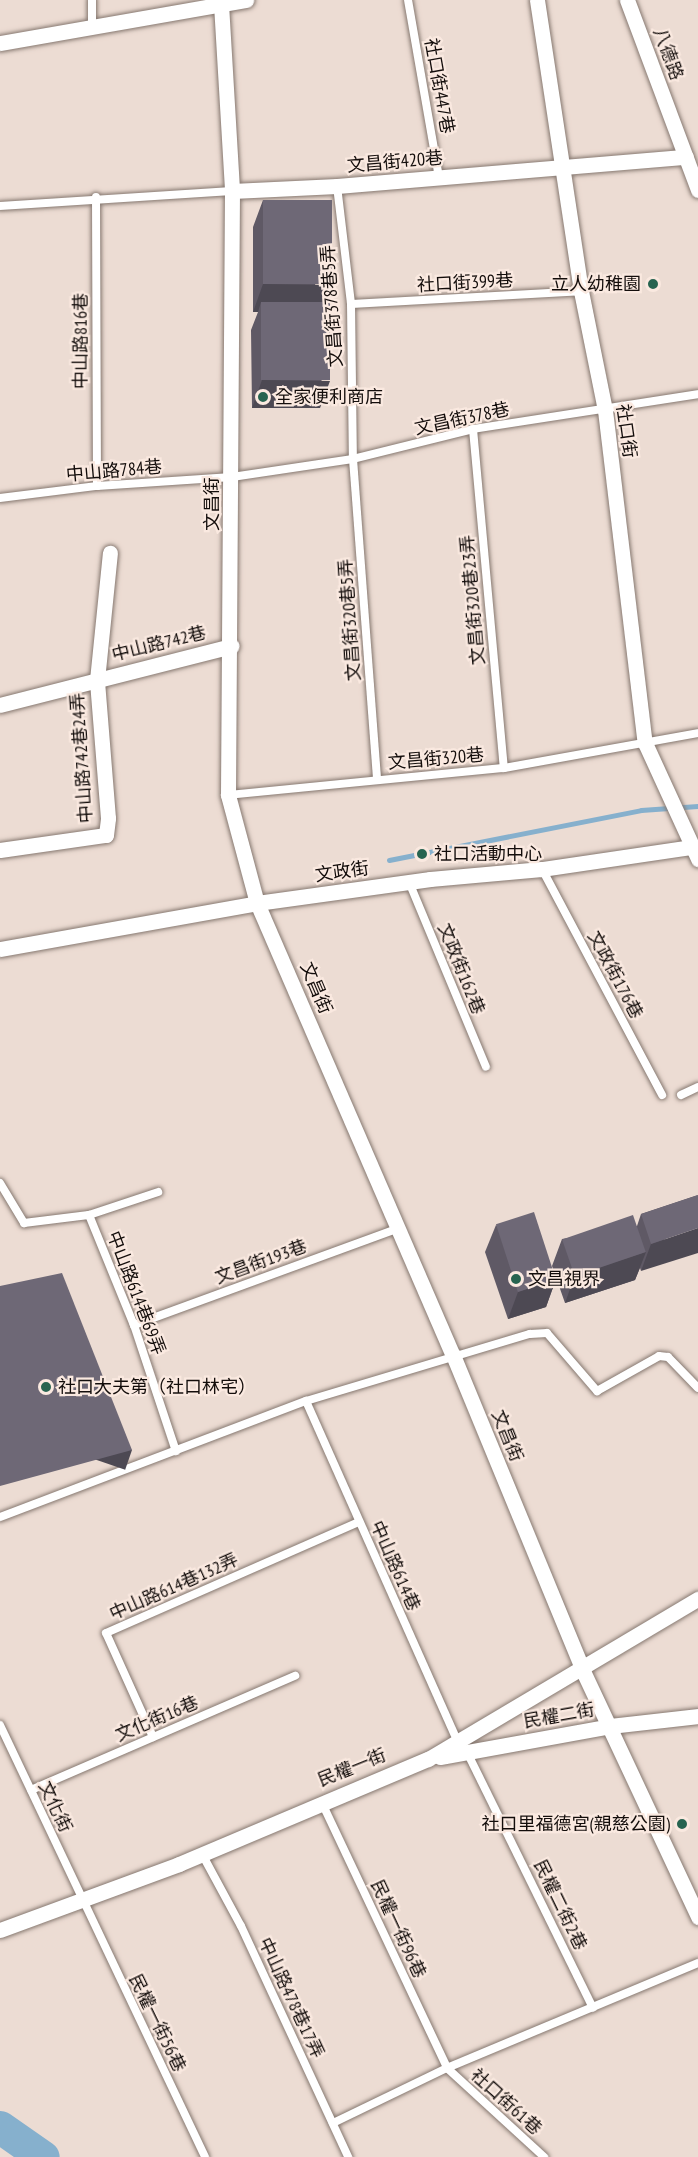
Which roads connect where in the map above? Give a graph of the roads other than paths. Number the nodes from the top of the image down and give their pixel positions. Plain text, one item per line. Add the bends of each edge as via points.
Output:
1 (92, 0) edge
2 (243, 0) edge
3 (408, 0) edge
4 (537, 0) edge
5 (627, 0) edge
6 (221, 4) junction
7 (92, 27) junction
8 (0, 43) edge
9 (686, 157) junction
10 (561, 166) junction
11 (439, 177) junction
12 (337, 186) junction
13 (698, 190) edge
14 (232, 191) junction
15 (96, 197) junction
16 (0, 206) edge
17 (581, 291) junction
18 (351, 304) junction
19 (698, 394) edge
20 (605, 410) junction
21 (473, 429) junction
22 (353, 459) junction
23 (232, 477) junction
24 (97, 486) junction
25 (0, 498) edge
26 (110, 553) dead end
27 (231, 646) junction
28 (96, 680) junction
29 (0, 705) edge
30 (698, 732) edge
31 (645, 743) junction
32 (504, 768) junction
33 (377, 779) junction
34 (228, 795) junction
35 (0, 850) edge
36 (695, 853) edge
37 (542, 870) junction
38 (410, 882) junction
39 (257, 903) junction
40 (0, 949) edge
41 (486, 1066) dead end
42 (698, 1087) edge
43 (662, 1095) dead end
44 (681, 1095) dead end
45 (0, 1183) edge
46 (158, 1192) dead end
47 (89, 1215) junction
48 (399, 1228) junction
49 (134, 1325) junction
50 (453, 1355) junction
51 (698, 1388) edge
52 (306, 1401) junction
53 (176, 1451) junction
54 (0, 1517) edge
55 (359, 1522) junction
56 (698, 1599) edge
57 (582, 1671) junction
58 (295, 1676) dead end
59 (698, 1716) edge
60 (0, 1725) edge
61 (610, 1726) junction
62 (153, 1737) junction
63 (463, 1747) junction
64 (31, 1790) junction
65 (322, 1802) junction
66 (202, 1854) junction
67 (82, 1902) junction
68 (698, 1917) edge
69 (0, 1930) edge
70 (698, 1963) edge
71 (593, 2007) junction
72 (447, 2068) junction
73 (333, 2123) junction
74 (205, 2157) edge
75 (348, 2157) edge
76 (544, 2157) edge

1 - 7 lane
2 - 6 street
3 - 11 lane, 社口街447巷
4 - 10 street, 社口街
5 - 9 street, 八德路
6 - 7 street
6 - 14 street, 文昌街
7 - 8 street
9 - 10 street, 文昌街420巷
9 - 13 street, 八德路
10 - 11 street, 文昌街420巷
10 - 17 street, 社口街
11 - 12 street, 文昌街420巷
12 - 14 street, 文昌街420巷
12 - 18 lane, 文昌街378巷5弄
14 - 15 lane
14 - 23 street, 文昌街
15 - 16 lane
15 - 24 lane, 中山路816巷
17 - 18 lane, 社口街399巷
17 - 20 street, 社口街
18 - 22 lane, 文昌街378巷5弄
19 - 20 lane, 文昌街378巷
20 - 21 lane, 文昌街378巷
20 - 31 street, 社口街
21 - 22 lane, 文昌街378巷
21 - 32 lane, 文昌街320巷23弄
22 - 23 lane, 文昌街378巷
22 - 33 lane, 文昌街320巷5弄
23 - 24 lane, 中山路784巷
23 - 27 street, 文昌街
24 - 25 lane, 中山路784巷
26 - 28 street, 中山路742巷
27 - 28 street, 中山路742巷
27 - 34 street, 文昌街
28 - 29 street, 中山路742巷
28 - 35 street, 中山路742巷24弄 via 108,818 106,835
30 - 31 lane, 文昌街320巷
31 - 32 lane, 文昌街320巷
31 - 36 street, 社口街
32 - 33 lane, 文昌街320巷
33 - 34 lane, 文昌街320巷
34 - 39 street, 文昌街
36 - 37 street, 文政街
37 - 38 street, 文政街
37 - 43 lane, 文政街176巷
38 - 39 street, 文政街
38 - 41 lane, 文政街162巷
39 - 40 street, 文政街
39 - 48 street, 文昌街
42 - 44 lane
45 - 47 lane via 24,1223
46 - 47 lane
47 - 49 lane, 中山路614巷69弄
48 - 49 lane, 文昌街193巷
48 - 50 street, 文昌街
49 - 53 lane, 中山路614巷69弄
50 - 51 lane via 547,1333 597,1391 659,1356 668,1357
50 - 52 lane
50 - 57 street, 文昌街
52 - 53 lane
52 - 55 lane, 中山路614巷
53 - 54 lane
55 - 62 lane, 中山路614巷132弄 via 106,1633
55 - 63 lane, 中山路614巷
56 - 57 street, 民權一街
57 - 61 street, 文昌街
57 - 63 street, 民權一街
58 - 62 lane, 文化街16巷
59 - 61 street, 民權二街
60 - 64 lane, 文化街
61 - 63 street, 民權二街
61 - 68 street, 文昌街
62 - 64 lane, 文化街16巷
63 - 65 street, 民權一街
63 - 71 lane, 民權二街2巷
64 - 67 lane, 文化街
65 - 66 street, 民權一街
65 - 72 lane, 民權一街96巷
66 - 67 street, 民權一街
66 - 73 lane, 中山路478巷17弄 via 241,1926
67 - 69 street, 民權一街
67 - 74 lane, 民權一街56巷
70 - 71 lane
71 - 72 lane
72 - 73 lane
72 - 76 lane, 社口街61巷
73 - 75 lane, 中山路478巷17弄

